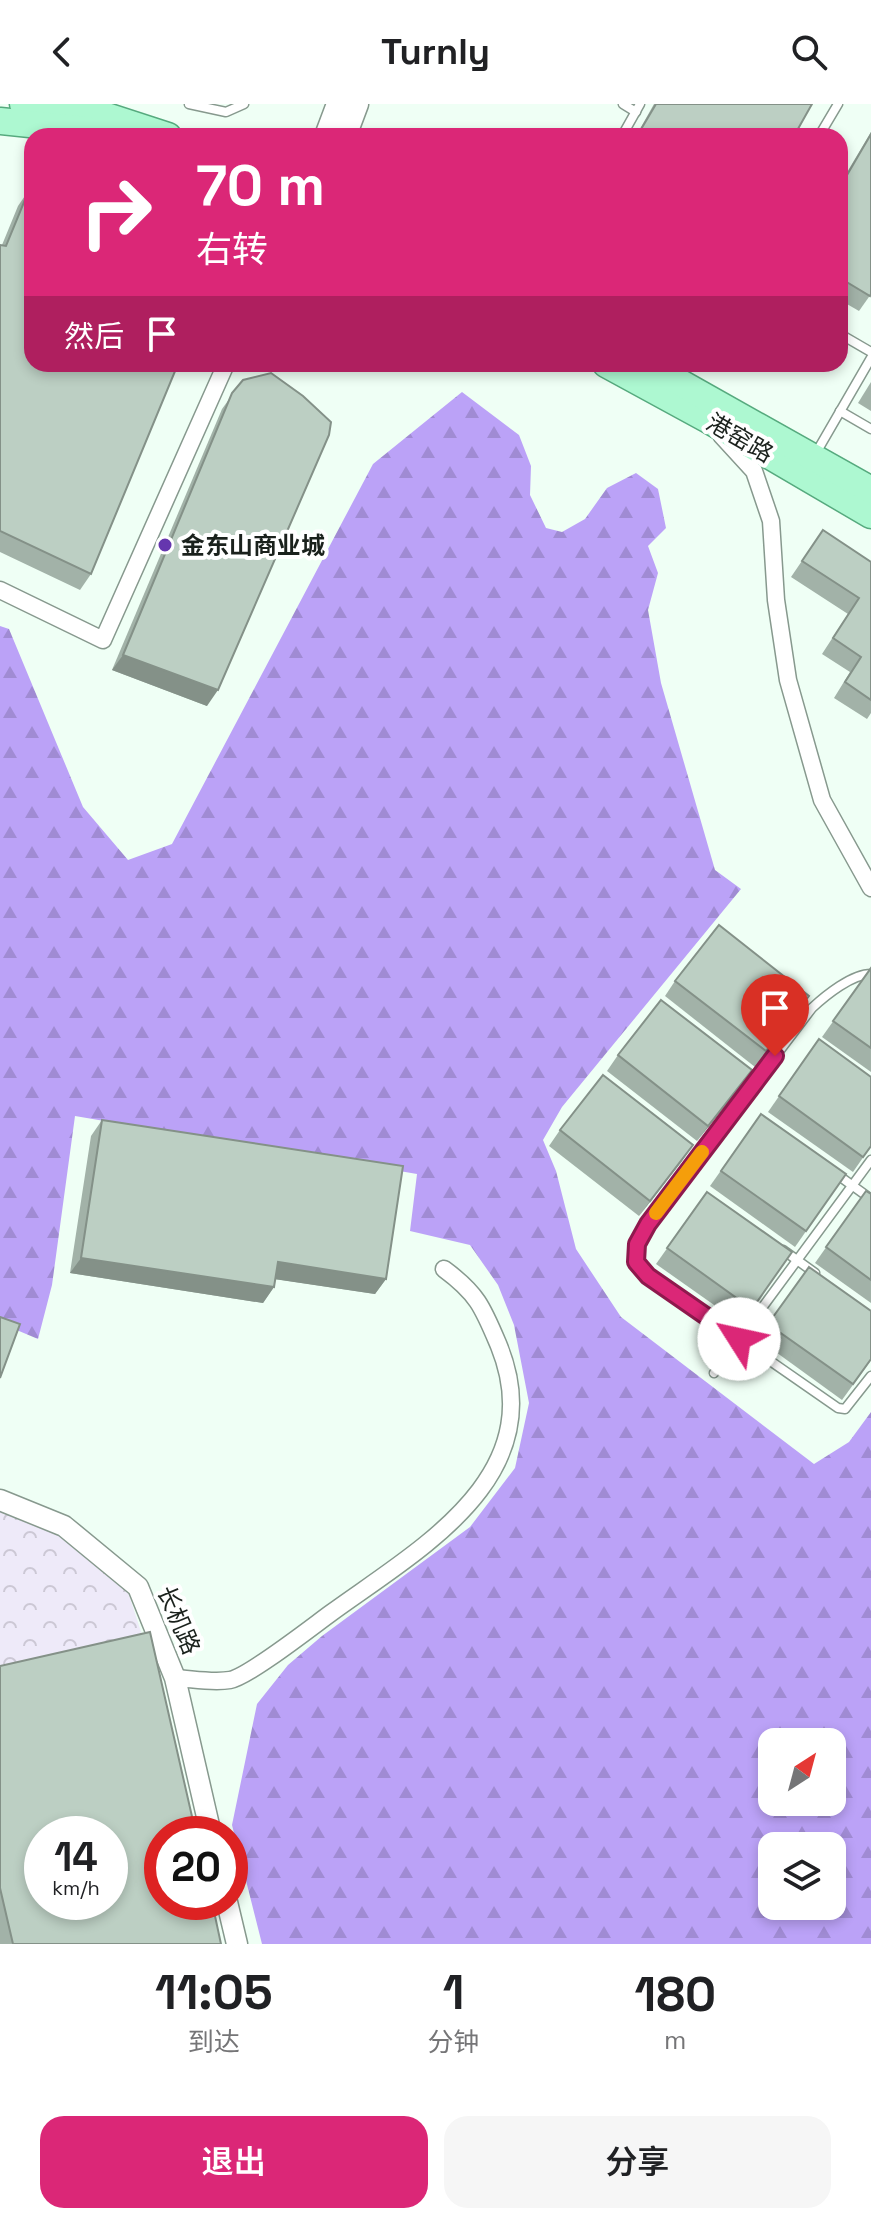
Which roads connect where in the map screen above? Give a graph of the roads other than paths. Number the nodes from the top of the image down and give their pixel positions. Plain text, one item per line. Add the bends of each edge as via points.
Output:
1 (23, 104) edge
2 (189, 104) edge
3 (244, 104) edge
4 (338, 104) edge
5 (357, 104) edge
6 (623, 104) edge
7 (838, 104) edge
8 (638, 108) edge
9 (114, 120) edge
10 (0, 121) edge
11 (68, 128) edge
12 (92, 128) edge
13 (141, 128) edge
14 (329, 128) edge
15 (348, 128) edge
16 (627, 128) edge
17 (824, 128) edge
18 (848, 339) edge
19 (871, 355) edge
20 (222, 372) edge
21 (621, 372) edge
22 (661, 372) edge
23 (840, 411) junction
24 (707, 419) junction
25 (871, 429) edge
26 (813, 457) junction
27 (871, 490) edge
28 (871, 515) edge
29 (0, 590) edge
30 (871, 888) edge
31 (871, 974) edge
32 (744, 1071) edge
33 (757, 1081) junction
34 (688, 1146) edge
35 (700, 1155) junction
36 (871, 1160) edge
37 (828, 1168) edge
38 (853, 1186) junction
39 (871, 1199) edge
40 (772, 1242) edge
41 (797, 1260) junction
42 (444, 1269) dead end
43 (822, 1278) edge
44 (739, 1339) junction
45 (714, 1373) dead end
46 (871, 1376) edge
47 (0, 1500) edge
48 (175, 1678) junction
49 (207, 1816) edge
50 (231, 1920) edge
51 (237, 1944) edge

1 - 9 main road via 94,112
2 - 3 lane via 226,112
4 - 14 main road
5 - 15 main road
6 - 8 lane
7 - 17 lane
8 - 16 lane
9 - 12 main road
9 - 13 main road
10 - 11 main road
18 - 19 lane
19 - 23 lane
20 - 29 street via 103,640
21 - 24 main road, 港窑路
22 - 26 main road, 港窑路
23 - 25 lane
23 - 26 lane
24 - 28 main road, 港窑路
24 - 30 street via 754,471 771,521 788,680 822,800
26 - 27 main road, 港窑路
31 - 33 lane via 812,1008
32 - 33 lane
33 - 35 lane
34 - 35 lane
35 - 44 lane via 648,1224 637,1244 636,1262 648,1276
36 - 38 lane
37 - 38 lane
38 - 39 lane
38 - 41 lane
40 - 41 lane
41 - 43 lane
41 - 44 lane
42 - 48 street via 482,1304 511,1389 499,1463 478,1495 442,1532 233,1680
44 - 45 lane
44 - 46 lane via 838,1408 845,1409
47 - 48 street, 长机路 via 64,1526 138,1587
48 - 49 street, 长机路
50 - 51 street

